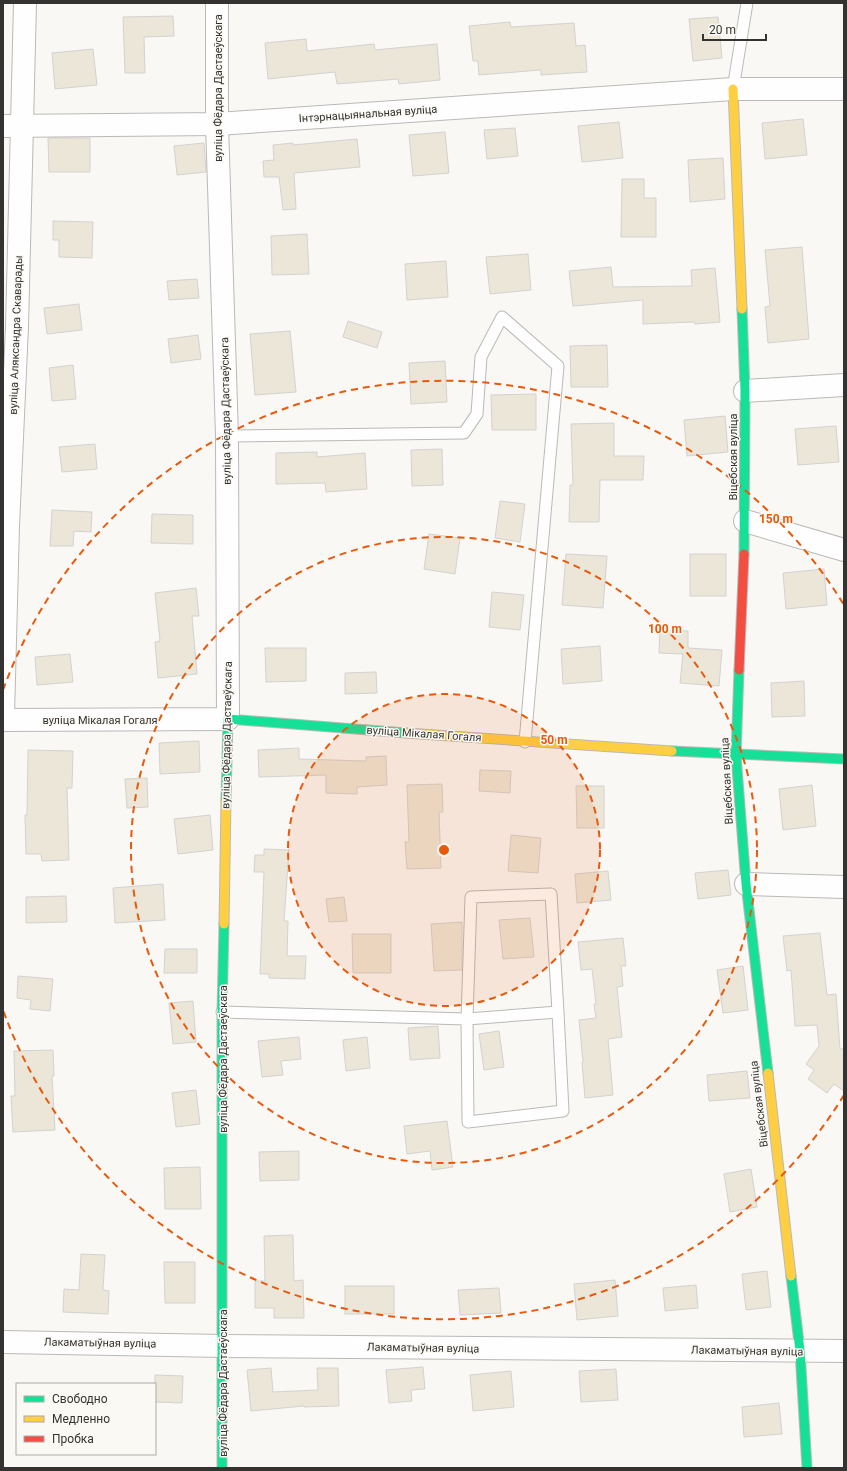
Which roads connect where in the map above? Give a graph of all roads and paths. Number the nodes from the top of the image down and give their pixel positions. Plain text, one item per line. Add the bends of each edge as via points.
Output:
1 (25, 3) edge
2 (217, 3) edge
3 (747, 3) edge
4 (733, 89) junction
5 (844, 89) edge
6 (217, 124) junction
7 (12, 126) edge
8 (10, 327) edge
9 (844, 385) edge
10 (745, 391) junction
11 (228, 436) junction
12 (746, 521) junction
13 (6, 526) edge
14 (844, 550) edge
15 (3, 716) edge
16 (3, 720) edge
17 (228, 720) junction
18 (525, 742) junction
19 (736, 755) junction
20 (844, 759) edge
21 (746, 884) junction
22 (844, 887) edge
23 (222, 1012) junction
24 (558, 1012) junction
25 (468, 1019) junction
26 (3, 1342) edge
27 (224, 1346) junction
28 (800, 1351) junction
29 (844, 1352) edge
30 (222, 1468) edge
31 (807, 1468) edge

1 - 7 street, вуліца Аляксандра Скаварады
2 - 6 street, вуліца Фёдара Дастаеўскага
3 - 4 lane
4 - 5 street, Інтэрнацыянальная вуліца
4 - 6 street, Інтэрнацыянальная вуліца
4 - 10 street, Віцебская вуліца
6 - 7 street, Інтэрнацыянальная вуліца
6 - 11 street, вуліца Фёдара Дастаеўскага
7 - 8 street, вуліца Аляксандра Скаварады
8 - 13 street, вуліца Аляксандра Скаварады
9 - 10 street
10 - 12 street, Віцебская вуліца
11 - 17 street, вуліца Фёдара Дастаеўскага
11 - 18 lane via 464,433 477,414 482,357 502,317 558,366
12 - 14 street
12 - 19 street, Віцебская вуліца
13 - 15 street, вуліца Аляксандра Скаварады
16 - 17 street, вуліца Мікалая Гогаля
17 - 18 street, вуліца Мікалая Гогаля
17 - 23 street, вуліца Фёдара Дастаеўскага
18 - 19 street, вуліца Мікалая Гогаля
19 - 20 street, вуліца Мікалая Гогаля
19 - 21 street, Віцебская вуліца
21 - 22 street
21 - 28 street, Віцебская вуліца
23 - 25 lane
23 - 27 street, вуліца Фёдара Дастаеўскага
24 - 25 lane
24 - 25 lane via 563,1111 468,1122
24 - 25 lane via 551,894 471,897
26 - 27 street, Лакаматыўная вуліца
27 - 28 street, Лакаматыўная вуліца
27 - 30 street, вуліца Фёдара Дастаеўскага
28 - 29 street, Лакаматыўная вуліца
28 - 31 street, Віцебская вуліца

